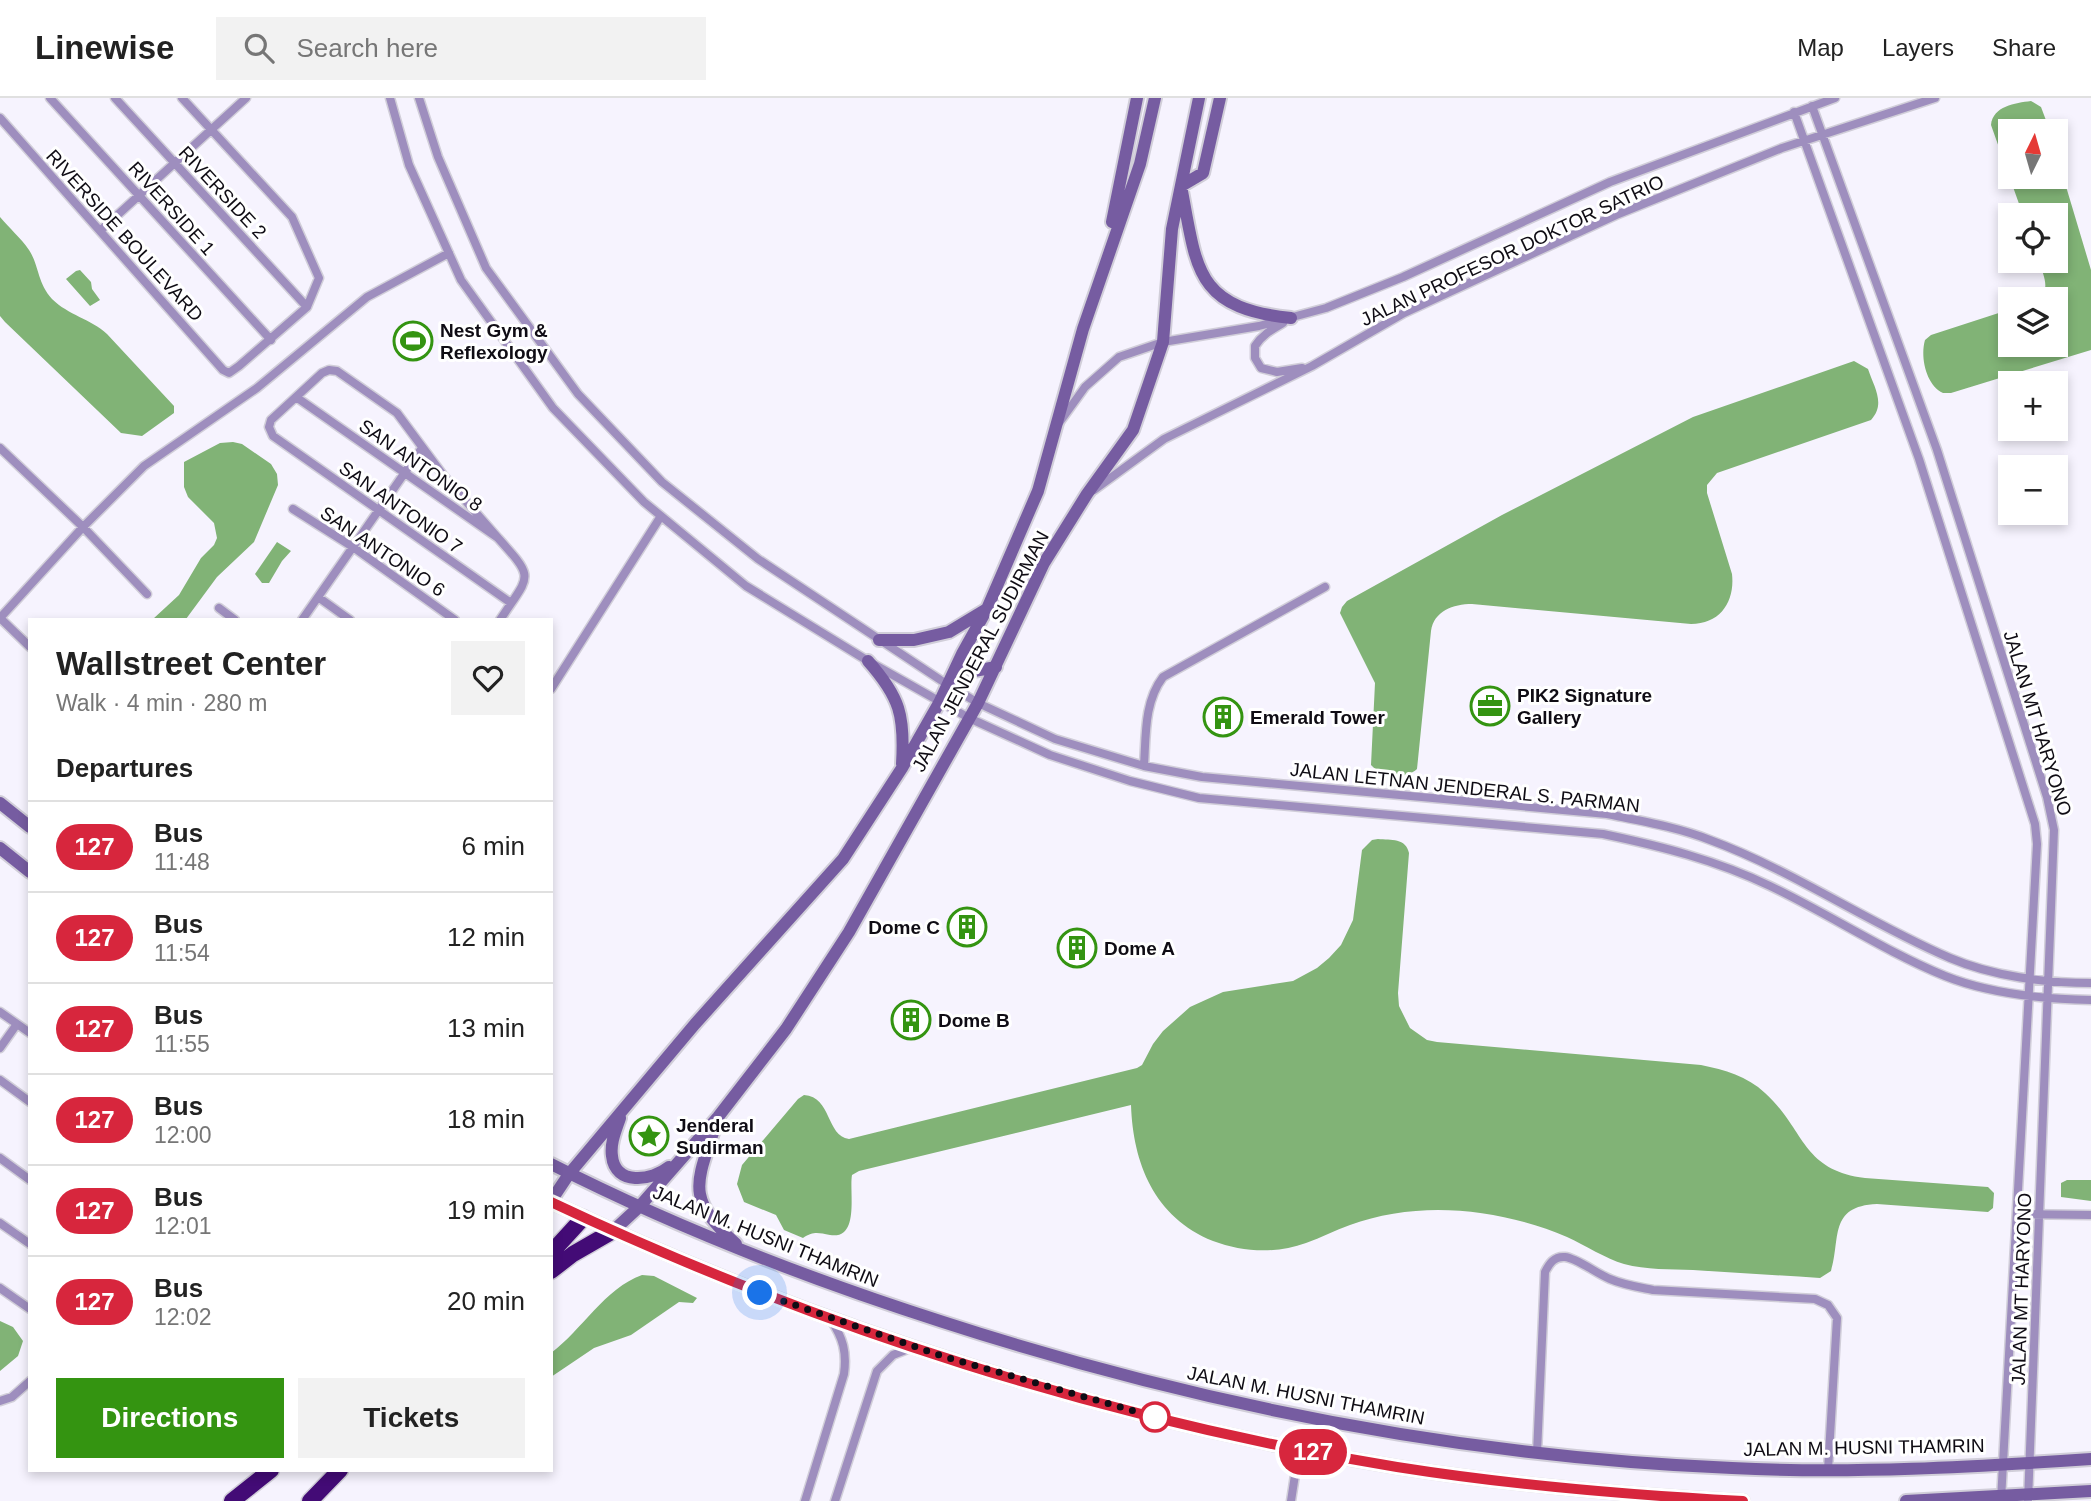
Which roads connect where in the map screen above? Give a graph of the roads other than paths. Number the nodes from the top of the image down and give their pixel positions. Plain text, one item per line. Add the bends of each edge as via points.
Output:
1 (50, 98) edge
2 (116, 98) edge
3 (181, 98) edge
4 (246, 98) edge
5 (390, 98) edge
6 (418, 98) edge
7 (1137, 98) edge
8 (1155, 98) edge
9 (1199, 98) edge
10 (1220, 98) edge
11 (1835, 98) edge
12 (1935, 98) edge
13 (1812, 106) junction
14 (1794, 112) junction
15 (0, 118) edge
16 (212, 131) junction
17 (1823, 134) junction
18 (1805, 140) junction
19 (176, 163) junction
20 (1181, 186) junction
21 (140, 196) junction
22 (101, 230) junction
23 (449, 253) junction
24 (1096, 290) junction
25 (307, 307) junction
26 (1291, 317) junction
27 (271, 340) junction
28 (1163, 342) junction
29 (1312, 366) junction
30 (296, 397) junction
31 (1054, 432) junction
32 (0, 448) edge
33 (422, 448) junction
34 (405, 473) junction
35 (1087, 494) junction
36 (293, 509) dead end
37 (379, 510) junction
38 (661, 516) junction
39 (83, 527) junction
40 (498, 538) junction
41 (353, 547) junction
42 (1325, 587) dead end
43 (147, 594) dead end
44 (318, 597) junction
45 (510, 603) junction
46 (219, 608) dead end
47 (987, 609) junction
48 (0, 618) edge
49 (232, 618) edge
50 (303, 618) edge
51 (346, 618) edge
52 (452, 618) edge
53 (501, 618) edge
54 (879, 640) junction
55 (28, 645) edge
56 (962, 654) junction
57 (868, 661) junction
58 (996, 667) junction
59 (948, 685) junction
60 (553, 686) edge
61 (939, 703) junction
62 (978, 703) junction
63 (969, 718) junction
64 (1144, 766) junction
65 (902, 768) junction
66 (0, 803) edge
67 (28, 825) edge
68 (0, 848) edge
69 (28, 870) edge
70 (2029, 978) junction
71 (2049, 980) junction
72 (2091, 983) edge
73 (2028, 995) junction
74 (2048, 997) junction
75 (2091, 1000) edge
76 (0, 1012) edge
77 (17, 1024) junction
78 (28, 1032) edge
79 (0, 1048) edge
80 (0, 1080) edge
81 (28, 1101) edge
82 (626, 1105) junction
83 (718, 1117) junction
84 (691, 1149) junction
85 (0, 1158) edge
86 (553, 1165) edge
87 (569, 1174) junction
88 (28, 1179) edge
89 (553, 1199) edge
90 (553, 1203) edge
91 (640, 1206) junction
92 (2017, 1214) junction
93 (2040, 1214) junction
94 (2091, 1215) edge
95 (583, 1217) junction
96 (0, 1223) edge
97 (613, 1231) junction
98 (28, 1243) edge
99 (553, 1251) edge
100 (745, 1251) junction
101 (553, 1269) edge
102 (0, 1288) edge
103 (28, 1308) edge
104 (831, 1320) junction
105 (913, 1347) junction
106 (28, 1383) edge
107 (0, 1401) edge
108 (1300, 1449) junction
109 (1537, 1453) junction
110 (2091, 1459) edge
111 (2030, 1463) junction
112 (2003, 1464) junction
113 (1828, 1470) junction
114 (268, 1472) edge
115 (340, 1472) edge
116 (340, 1472) edge
117 (2091, 1491) edge
118 (2028, 1498) edge
119 (2001, 1499) edge
120 (232, 1501) edge
121 (310, 1501) edge
122 (318, 1501) edge
123 (805, 1501) edge
124 (835, 1501) edge
125 (1291, 1501) edge
126 (1743, 1501) edge
127 (1906, 1501) edge

1 - 21 street, RIVERSIDE 1
2 - 19 street, RIVERSIDE 2
3 - 16 street
4 - 16 street
5 - 23 street, JALAN LETNAN JENDERAL S. PARMAN via 410,165
6 - 54 street, JALAN LETNAN JENDERAL S. PARMAN via 486,268 578,394 662,482 758,559
7 - 24 street
8 - 24 street, JALAN JENDERAL SUDIRMAN via 1140,164
9 - 20 street, JALAN JENDERAL SUDIRMAN
10 - 20 street via 1203,173
11 - 13 street, JALAN PROFESOR DOKTOR SATRIO
12 - 17 street, JALAN PROFESOR DOKTOR SATRIO
13 - 14 street, JALAN PROFESOR DOKTOR SATRIO
13 - 17 street, JALAN MT HARYONO
14 - 18 street, JALAN MT HARYONO
14 - 26 street, JALAN PROFESOR DOKTOR SATRIO via 1610,183 1403,277
15 - 22 street, RIVERSIDE BOULEVARD
16 - 19 street
16 - 25 street via 292,217 319,278
17 - 18 street, JALAN PROFESOR DOKTOR SATRIO
17 - 71 street, JALAN MT HARYONO via 1937,450 2047,797 2054,830
18 - 29 street, JALAN PROFESOR DOKTOR SATRIO via 1616,215 1404,313
18 - 70 street, JALAN MT HARYONO via 1919,458 2035,824
19 - 21 street
19 - 25 street, RIVERSIDE 2
20 - 26 street via 1196,258 1218,295 1260,314
20 - 28 street, JALAN JENDERAL SUDIRMAN via 1172,229
21 - 22 street
21 - 27 street, RIVERSIDE 1
22 - 27 street, RIVERSIDE BOULEVARD via 226,372 233,372
23 - 38 street, JALAN LETNAN JENDERAL S. PARMAN via 461,280 553,408
23 - 39 street via 367,297 257,388 144,466
24 - 31 street, JALAN JENDERAL SUDIRMAN
25 - 27 street
26 - 28 street, JALAN PROFESOR DOKTOR SATRIO
26 - 29 street via 1262,335 1255,358 1261,368 1277,372
28 - 31 street, JALAN PROFESOR DOKTOR SATRIO via 1119,357 1085,387
28 - 35 street, JALAN JENDERAL SUDIRMAN via 1133,430
29 - 35 street, JALAN PROFESOR DOKTOR SATRIO via 1164,439
30 - 33 street via 322,373 337,371 397,413
30 - 34 street, SAN ANTONIO 8
30 - 37 street, SAN ANTONIO 7 via 271,420 273,436
31 - 47 street, JALAN JENDERAL SUDIRMAN via 1038,491
32 - 39 street
33 - 34 street
33 - 40 street
34 - 37 street
34 - 40 street, SAN ANTONIO 8
35 - 58 street, JALAN JENDERAL SUDIRMAN via 1045,563
36 - 41 street, SAN ANTONIO 6
37 - 41 street
37 - 45 street, SAN ANTONIO 7
38 - 57 street, JALAN LETNAN JENDERAL S. PARMAN via 746,586
38 - 60 street
39 - 43 street
39 - 48 street
40 - 45 street, SAN ANTONIO 8 via 523,565 526,575
41 - 44 street
41 - 52 street, SAN ANTONIO 6
42 - 64 street via 1163,677 1149,703
44 - 50 street
44 - 51 street
45 - 53 street
46 - 49 street
47 - 54 street via 949,632 914,640
47 - 56 street, JALAN JENDERAL SUDIRMAN
48 - 55 street
54 - 59 street, JALAN LETNAN JENDERAL S. PARMAN
56 - 58 street via 965,665 974,671
56 - 59 street, JALAN JENDERAL SUDIRMAN
57 - 61 street, JALAN LETNAN JENDERAL S. PARMAN
57 - 65 street via 886,681 900,709
58 - 62 street, JALAN JENDERAL SUDIRMAN
59 - 61 street, JALAN JENDERAL SUDIRMAN
59 - 62 street, JALAN LETNAN JENDERAL S. PARMAN
61 - 63 street, JALAN LETNAN JENDERAL S. PARMAN
61 - 65 street, JALAN JENDERAL SUDIRMAN
62 - 63 street, JALAN JENDERAL SUDIRMAN
62 - 64 street, JALAN LETNAN JENDERAL S. PARMAN via 1055,739
63 - 73 street, JALAN LETNAN JENDERAL S. PARMAN via 1050,755 1199,798 1603,834 1653,845 1706,859 1769,886 1946,976 2003,993
63 - 83 street, JALAN JENDERAL SUDIRMAN via 843,941 786,1029
64 - 70 street, JALAN LETNAN JENDERAL S. PARMAN via 1210,777 1607,814 1657,824 1710,840 1778,870 1951,959
65 - 82 street, JALAN JENDERAL SUDIRMAN via 843,859
66 - 67 street
68 - 69 street
70 - 71 street, JALAN LETNAN JENDERAL S. PARMAN
70 - 73 street, JALAN MT HARYONO
71 - 72 street, JALAN LETNAN JENDERAL S. PARMAN
71 - 74 street, JALAN MT HARYONO
73 - 74 street, JALAN LETNAN JENDERAL S. PARMAN
73 - 92 street, JALAN MT HARYONO
74 - 75 street, JALAN LETNAN JENDERAL S. PARMAN
74 - 93 street, JALAN MT HARYONO
76 - 77 street
77 - 78 street
77 - 79 street
80 - 81 street
82 - 84 street via 612,1148 614,1164 622,1174 639,1178 662,1173
82 - 87 street, JALAN JENDERAL SUDIRMAN
83 - 84 street, JALAN JENDERAL SUDIRMAN
83 - 100 street via 700,1174 700,1198 713,1221
84 - 91 street, JALAN JENDERAL SUDIRMAN
85 - 88 street
86 - 87 street, JALAN M. HUSNI THAMRIN
87 - 89 street, JALAN JENDERAL SUDIRMAN
87 - 91 street, JALAN M. HUSNI THAMRIN
90 - 95 street
91 - 97 street, JALAN JENDERAL SUDIRMAN
91 - 100 street, JALAN M. HUSNI THAMRIN
92 - 93 street
92 - 112 street, JALAN MT HARYONO
93 - 94 street
93 - 111 street, JALAN MT HARYONO
95 - 97 street
95 - 99 highway
96 - 98 street
97 - 101 highway
97 - 104 street
100 - 109 street, JALAN M. HUSNI THAMRIN via 974,1332 1161,1385 1385,1432
102 - 103 street
104 - 105 street
104 - 123 street via 845,1346 844,1374
105 - 108 street via 1122,1408
105 - 124 street via 893,1355 877,1371
106 - 107 street
108 - 125 street
108 - 126 street via 1466,1477
109 - 113 street, JALAN M. HUSNI THAMRIN via 1691,1466
109 - 113 street via 1545,1272 1557,1258 1567,1257 1628,1286 1815,1298 1828,1305 1837,1318
110 - 111 street, JALAN M. HUSNI THAMRIN
111 - 112 street, JALAN M. HUSNI THAMRIN
111 - 118 street, JALAN MT HARYONO
112 - 113 street, JALAN M. HUSNI THAMRIN
112 - 119 street, JALAN MT HARYONO
114 - 120 highway
115 - 121 highway
116 - 122 highway
117 - 118 street
118 - 119 street
119 - 127 street

